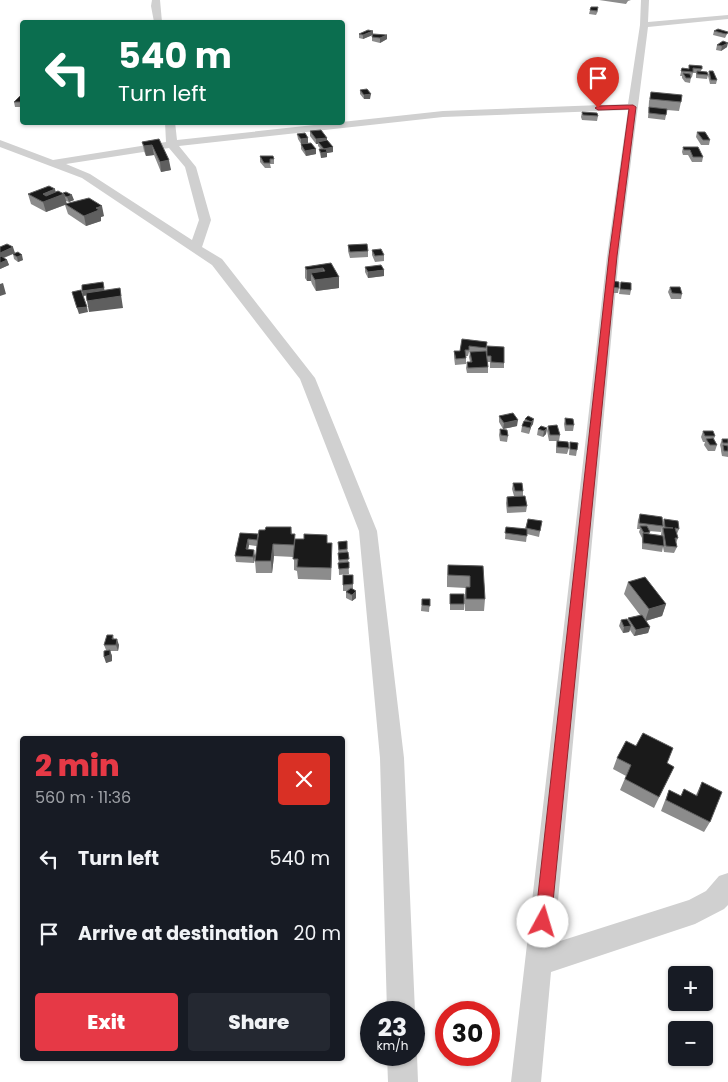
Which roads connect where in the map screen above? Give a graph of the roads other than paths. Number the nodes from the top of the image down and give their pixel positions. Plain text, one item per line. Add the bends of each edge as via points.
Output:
1 (156, 0) edge
2 (645, 0) edge
3 (728, 17) edge
4 (158, 20) edge
5 (644, 25) junction
6 (633, 107) junction
7 (170, 125) edge
8 (344, 125) edge
9 (345, 125) edge
10 (0, 143) edge
11 (172, 144) junction
12 (51, 163) junction
13 (196, 248) junction
14 (728, 885) edge
15 (539, 962) junction
16 (401, 1001) edge
17 (402, 1066) edge
18 (403, 1082) edge
19 (526, 1082) edge

1 - 4 street
2 - 5 street
3 - 5 street
5 - 6 street
6 - 9 street via 443,114
6 - 15 street via 613,256
7 - 11 street
8 - 11 street
10 - 12 street
11 - 12 street
11 - 13 street via 190,167 206,220
12 - 13 street via 86,176
13 - 16 street via 218,262 307,378 368,531 392,758
14 - 15 street via 716,900 695,912
15 - 19 street
17 - 18 street

